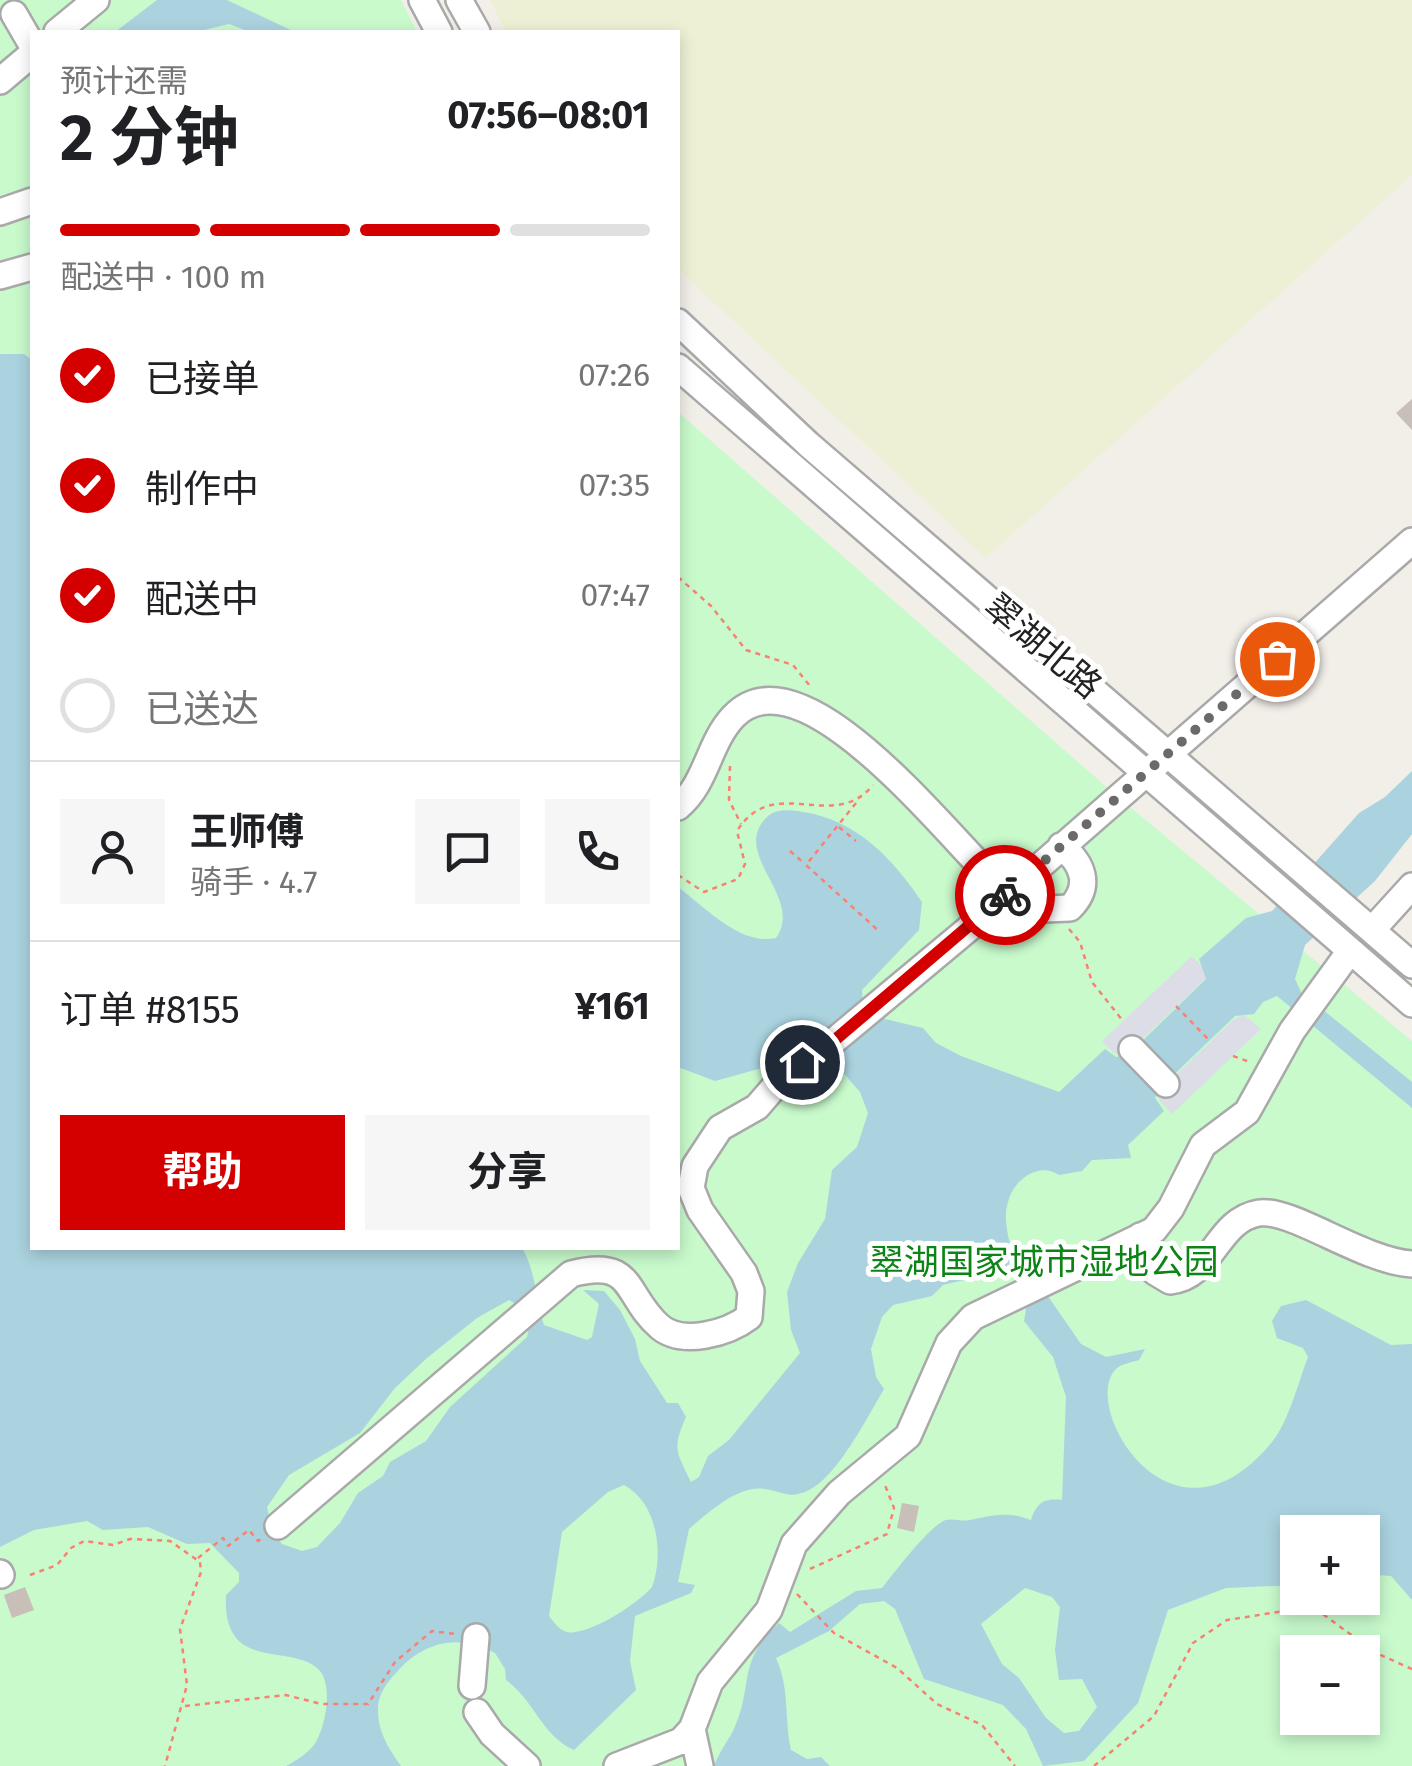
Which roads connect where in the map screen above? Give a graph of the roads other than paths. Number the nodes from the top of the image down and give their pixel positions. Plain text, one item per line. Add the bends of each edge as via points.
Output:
1 (96, 0) edge
2 (422, 0) edge
3 (459, 0) edge
4 (14, 14) dead end
5 (60, 30) edge
6 (438, 30) edge
7 (476, 30) edge
8 (30, 42) edge
9 (30, 56) edge
10 (0, 82) edge
11 (30, 202) edge
12 (0, 212) edge
13 (30, 268) edge
14 (0, 276) edge
15 (680, 324) edge
16 (680, 369) edge
17 (1412, 541) edge
18 (1170, 753) junction
19 (1146, 774) junction
20 (680, 805) edge
21 (1061, 846) junction
22 (1412, 886) edge
23 (1014, 888) junction
24 (1372, 930) junction
25 (1350, 951) junction
26 (1412, 965) edge
27 (1412, 1004) edge
28 (1132, 1049) dead end
29 (1166, 1084) dead end
30 (1140, 1236) junction
31 (1412, 1264) edge
32 (278, 1526) road end
33 (476, 1637) road end
34 (692, 1729) junction
35 (528, 1766) edge
36 (617, 1766) edge
37 (700, 1766) edge

1 - 5 street
2 - 6 street
3 - 7 street
4 - 8 street
9 - 10 street
11 - 12 street
13 - 14 street
15 - 18 street, 翠湖北路 via 834,467
16 - 19 street, 翠湖北路
17 - 18 street
18 - 19 street
18 - 24 street, 翠湖北路
19 - 21 street
19 - 25 street, 翠湖北路
20 - 23 street via 695,791 732,718 777,698 818,716 886,769 981,872
21 - 23 street
21 - 23 street via 1078,862 1084,880 1078,900 1058,911 1044,909
22 - 24 street
23 - 32 street via 829,1045 787,1072 758,1107 720,1128 692,1177 700,1210 744,1272 751,1291 748,1318 727,1331 674,1333 661,1328 622,1277 595,1268 571,1274
24 - 26 street, 翠湖北路
25 - 27 street, 翠湖北路
25 - 30 street via 1318,990 1247,1112 1210,1136 1170,1208 1154,1230
28 - 29 street
30 - 31 street via 1155,1272 1170,1282 1196,1273 1226,1233 1255,1214 1278,1215 1355,1251
30 - 34 street via 962,1327 908,1436 839,1492 794,1544 769,1610 717,1672
33 - 35 street via 474,1699 492,1734
34 - 36 street via 680,1741
34 - 37 street

